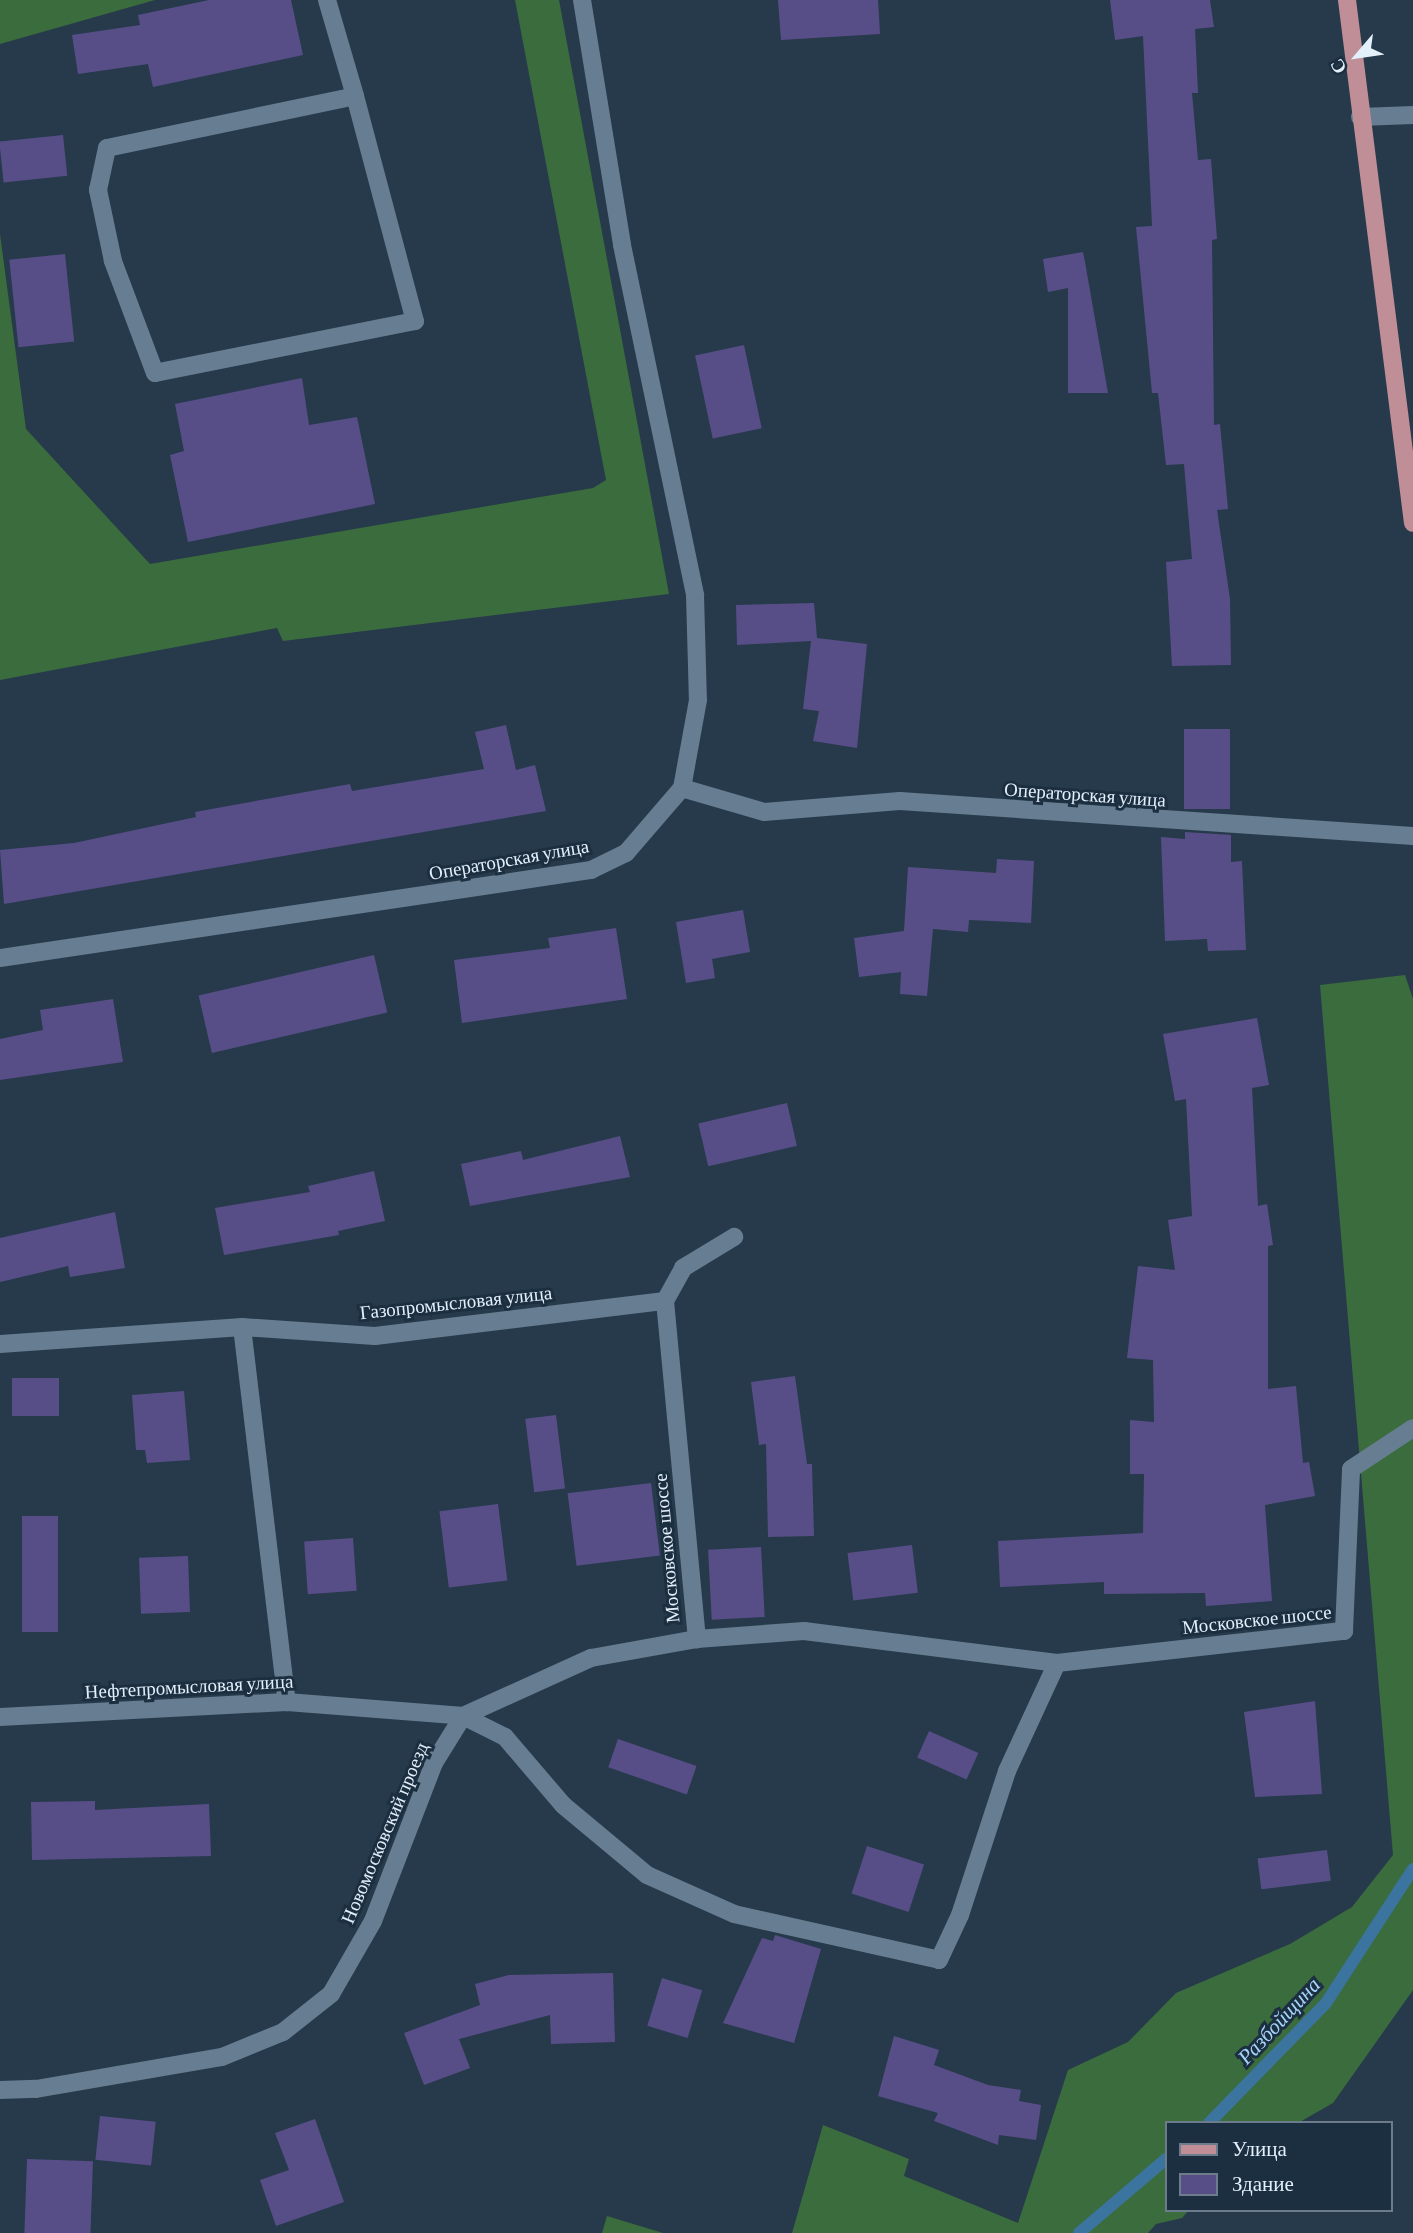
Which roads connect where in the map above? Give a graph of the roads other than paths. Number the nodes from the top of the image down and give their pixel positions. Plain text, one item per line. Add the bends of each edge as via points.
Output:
1 (327, 0) edge
2 (582, 0) edge
3 (1347, 0) edge
4 (355, 96) junction
5 (1413, 115) edge
6 (1360, 117) junction
7 (1413, 523) edge
8 (682, 788) junction
9 (1413, 836) edge
10 (0, 958) edge
11 (734, 1237) dead end
12 (665, 1301) junction
13 (242, 1327) junction
14 (0, 1344) edge
15 (1413, 1428) edge
16 (697, 1639) junction
17 (1057, 1663) junction
18 (287, 1702) junction
19 (463, 1716) junction
20 (0, 1717) edge
21 (0, 2090) edge

1 - 4 street
2 - 8 street via 622,245 695,595 698,700
3 - 6 main road
4 - 4 street via 415,321 155,373 113,261 98,190 107,148
5 - 6 street
6 - 7 main road
8 - 9 street, Операторская улица via 764,812 900,801
8 - 10 street, Операторская улица via 626,853 591,870
11 - 12 street via 683,1268
12 - 13 street, Газопромысловая улица via 374,1336
12 - 16 street, Московское шоссе
13 - 14 street, Газопромысловая улица
13 - 18 street
15 - 17 street, Московское шоссе via 1351,1469 1344,1631
16 - 17 street, Московское шоссе via 804,1631
16 - 19 street via 591,1658
17 - 19 street via 1007,1771 960,1915 939,1960 734,1914 647,1875 563,1805 505,1737
18 - 19 street, Нефтепромысловая улица
18 - 20 street, Нефтепромысловая улица
19 - 21 street, Новомосковский проезд via 434,1763 373,1921 331,1994 283,2032 222,2057 36,2089

